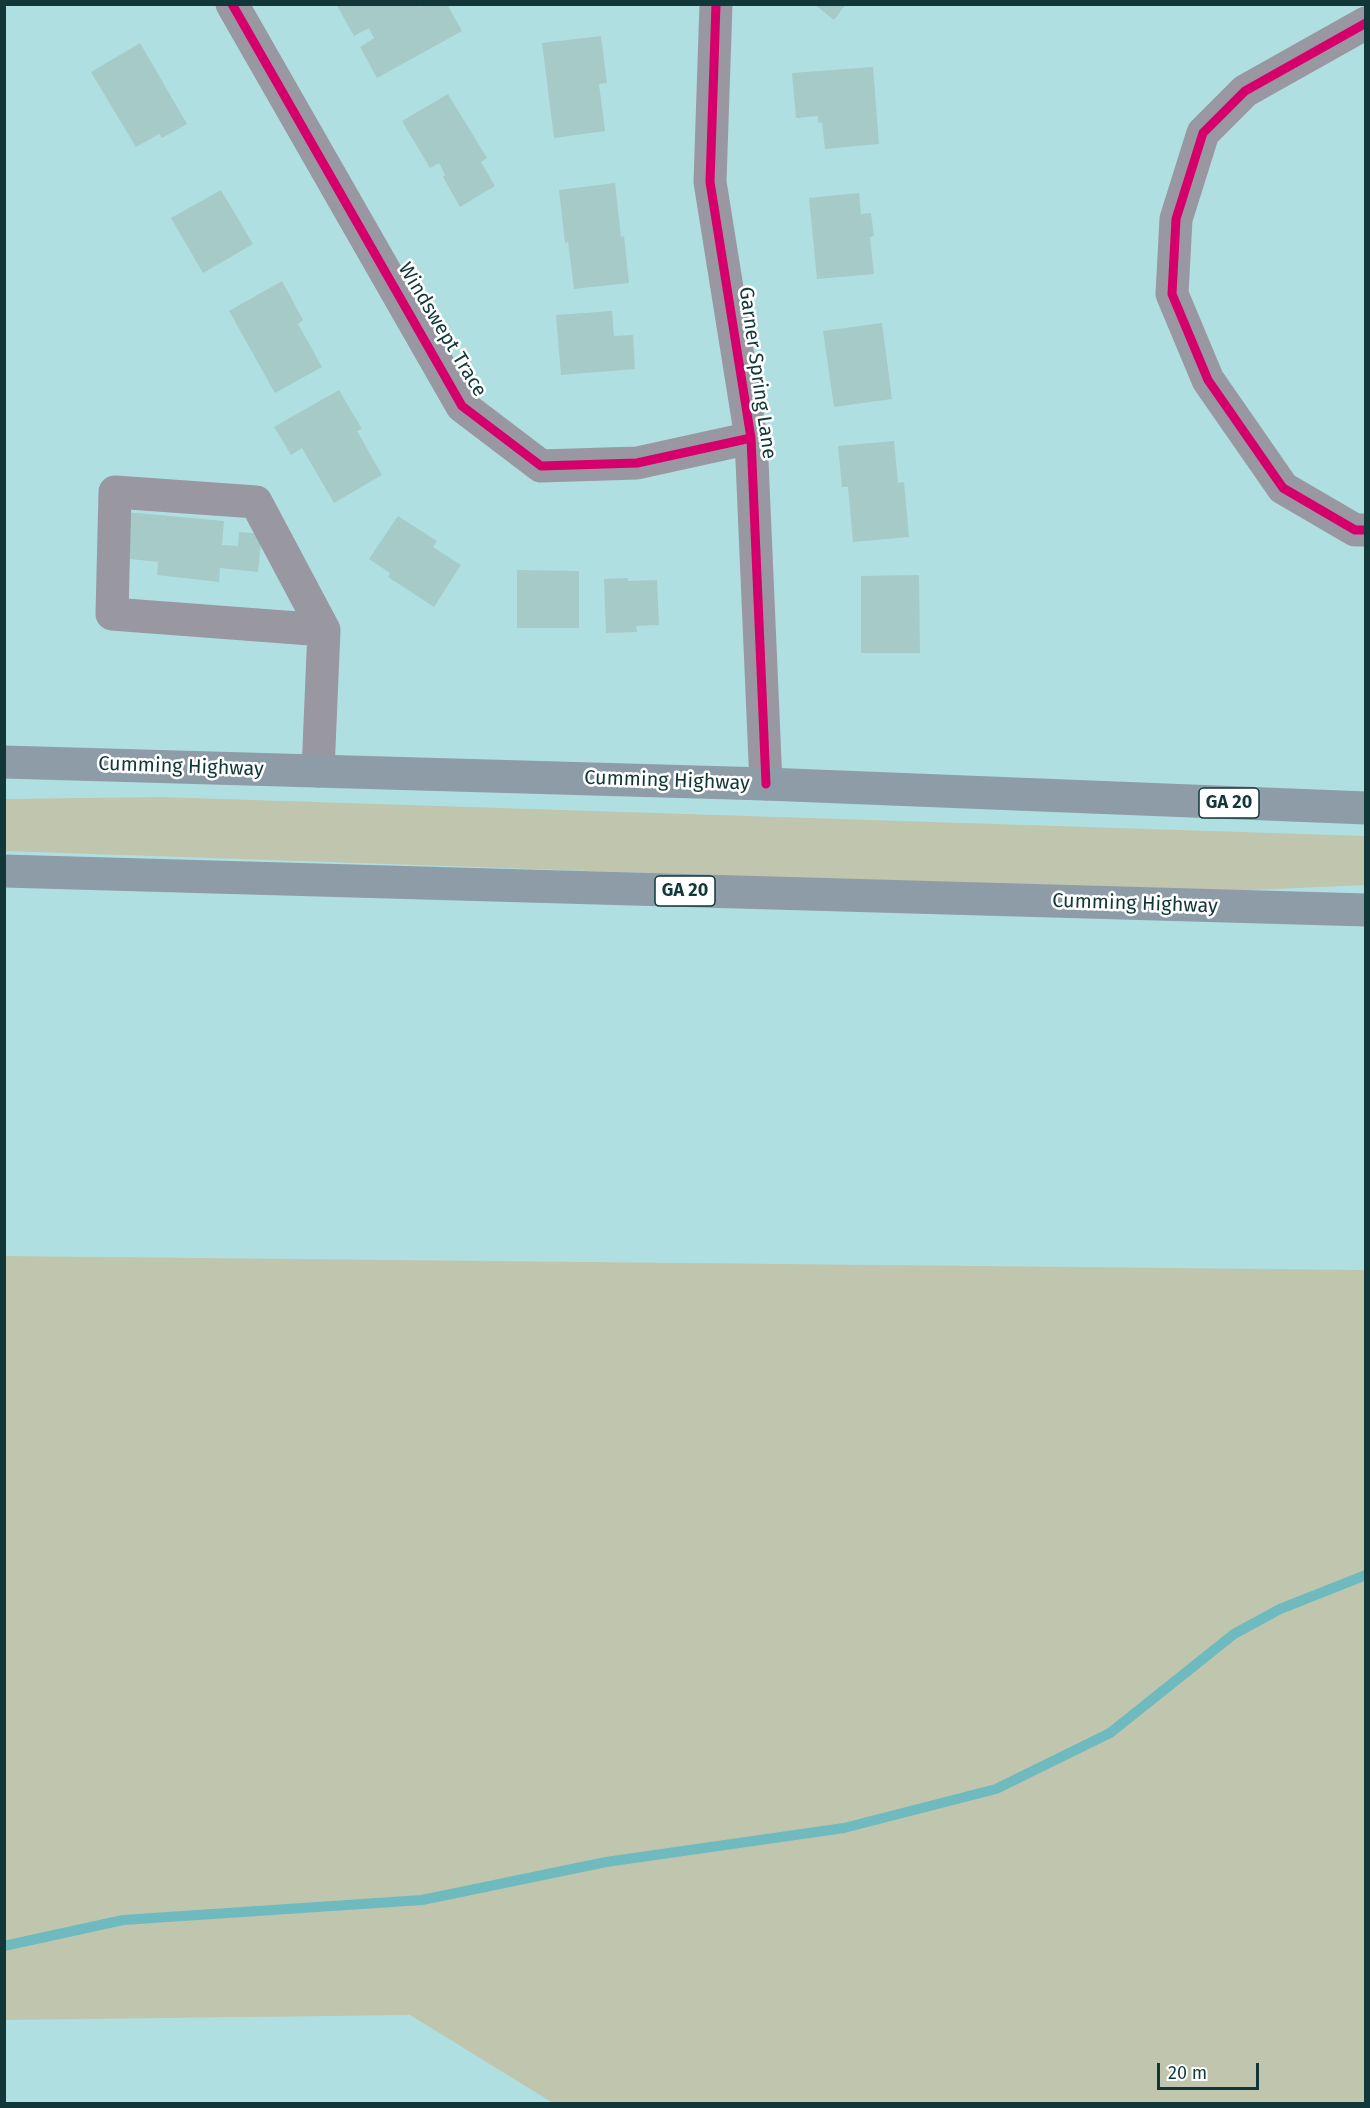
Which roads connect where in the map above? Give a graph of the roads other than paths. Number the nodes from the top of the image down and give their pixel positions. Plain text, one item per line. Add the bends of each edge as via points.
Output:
1 (232, 4) edge
2 (716, 4) edge
3 (1365, 23) edge
4 (751, 438) junction
5 (1365, 530) edge
6 (324, 630) junction
7 (4, 762) edge
8 (318, 771) junction
9 (766, 784) junction
10 (1365, 808) edge
11 (4, 872) edge
12 (1365, 910) edge

1 - 4 street, Windswept Trace via 462,406 540,466 637,463
2 - 4 street, Garner Spring Lane via 710,182
3 - 5 street via 1245,90 1203,133 1176,219 1172,294 1208,380 1283,488 1355,530
4 - 9 street, Garner Spring Lane
6 - 6 street via 256,502 115,492 112,614
6 - 8 street
7 - 8 highway, Cumming Highway / GA 20
8 - 9 highway, Cumming Highway / GA 20
9 - 10 highway, Cumming Highway / GA 20
11 - 12 highway, Cumming Highway / GA 20

